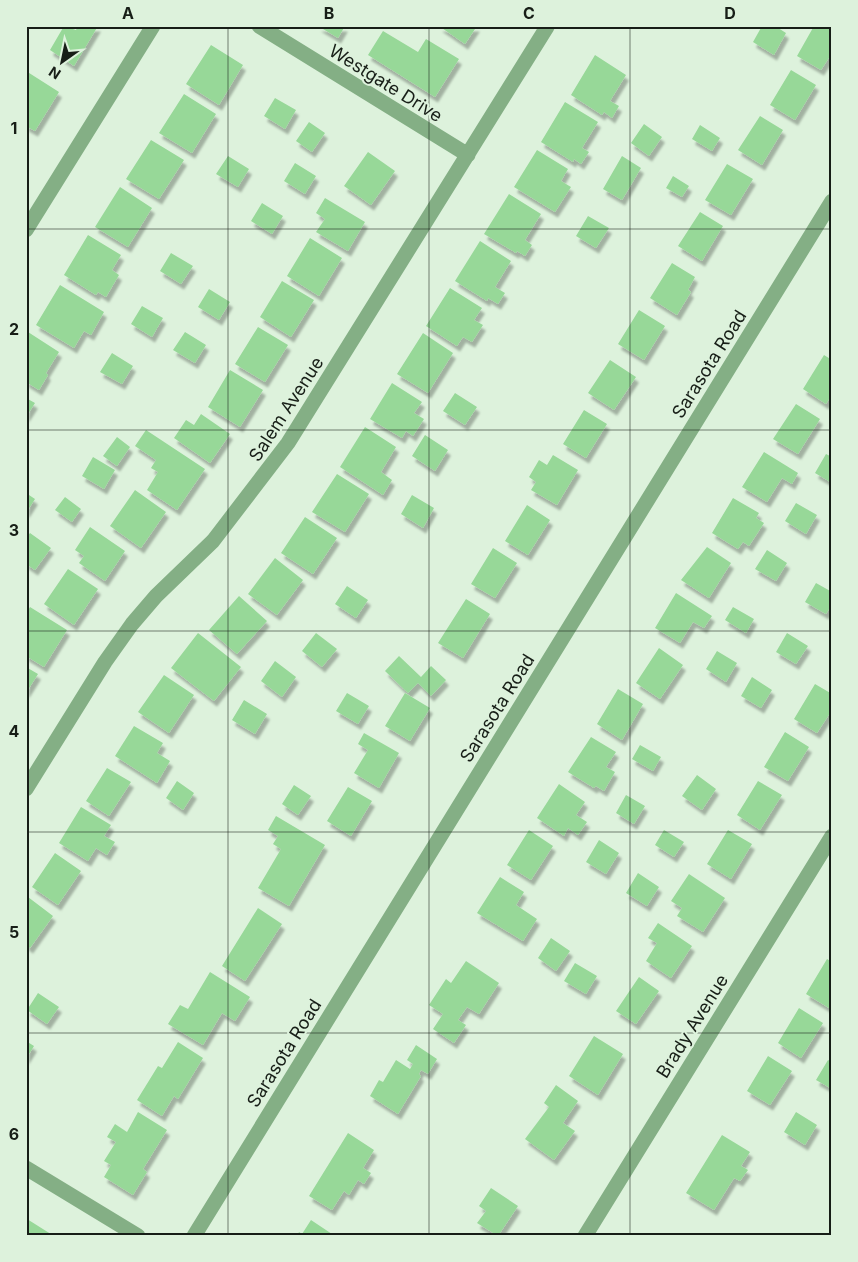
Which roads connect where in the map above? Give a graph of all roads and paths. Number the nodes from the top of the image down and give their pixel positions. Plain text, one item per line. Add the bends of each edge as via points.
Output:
1 (152, 26) edge
2 (259, 26) edge
3 (547, 27) edge
4 (468, 155) junction
5 (832, 201) edge
6 (26, 230) edge
7 (26, 789) edge
8 (832, 836) edge
9 (26, 1168) edge
10 (138, 1236) edge
11 (194, 1236) edge
12 (585, 1236) edge

1 - 6 street
2 - 4 street, Westgate Drive
3 - 4 street, Salem Avenue
4 - 7 street, Salem Avenue via 288,443 214,542 156,596 132,624
5 - 11 street, Sarasota Road
8 - 12 street, Brady Avenue
9 - 10 street

